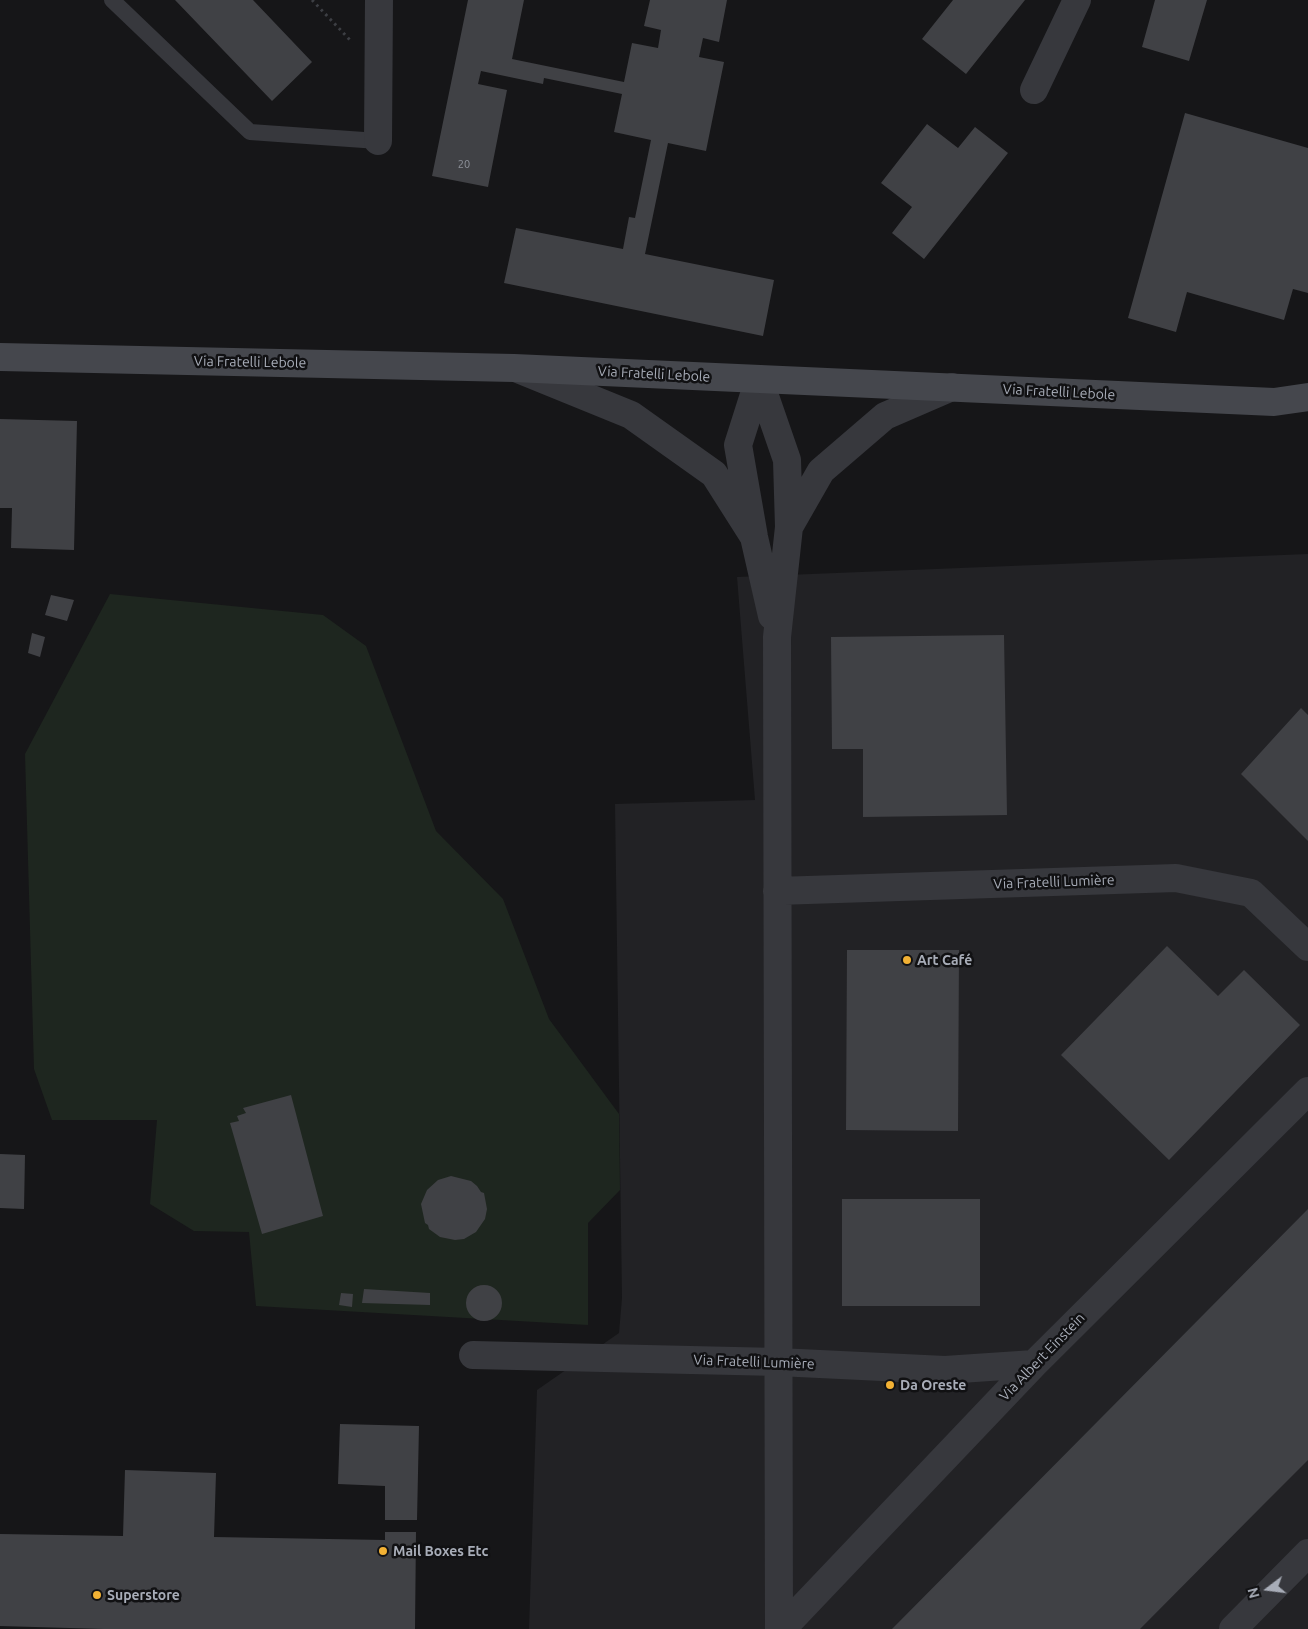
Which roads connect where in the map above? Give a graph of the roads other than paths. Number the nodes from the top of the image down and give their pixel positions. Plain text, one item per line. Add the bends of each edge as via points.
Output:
1 (112, 0) edge
2 (379, 0) edge
3 (1077, 0) edge
4 (1034, 90) dead end
5 (378, 141) joint
6 (0, 357) edge
7 (514, 368) junction
8 (759, 379) junction
9 (952, 387) junction
10 (1308, 397) edge
11 (789, 527) junction
12 (754, 537) junction
13 (777, 637) junction
14 (777, 891) junction
15 (1308, 947) edge
16 (1308, 1092) edge
17 (473, 1355) dead end
18 (778, 1362) junction
19 (1034, 1364) junction
20 (1308, 1553) edge
21 (780, 1629) edge
22 (1233, 1629) edge

1 - 5 lane via 250,132
2 - 5 street
3 - 4 street
6 - 7 street, Via Fratelli Lebole
7 - 8 street, Via Fratelli Lebole
7 - 12 street via 631,415 714,474
8 - 9 street, Via Fratelli Lebole
8 - 11 street via 787,460
8 - 12 street via 738,445
9 - 10 street, Via Fratelli Lebole via 1274,402
9 - 11 street via 886,416 857,440 821,471
11 - 13 street
12 - 13 street
13 - 14 street
14 - 15 street, Via Fratelli Lumière via 1176,878 1251,893
14 - 18 street
16 - 19 street, Via Albert Einstein
17 - 18 street, Via Fratelli Lumière
18 - 19 street, Via Fratelli Lumière via 945,1370
18 - 21 street
19 - 21 street, Via Albert Einstein
20 - 22 street

